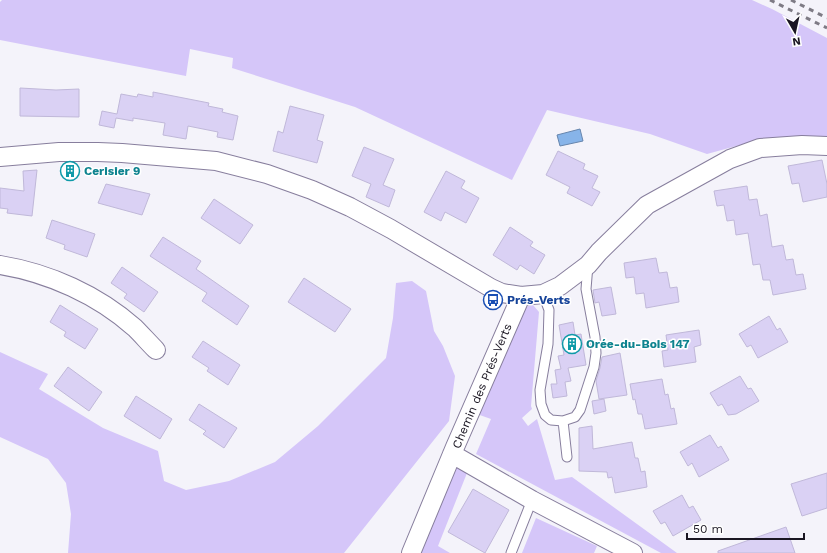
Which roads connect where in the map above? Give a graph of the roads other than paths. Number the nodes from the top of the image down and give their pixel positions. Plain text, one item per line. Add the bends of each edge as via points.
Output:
1 (827, 146) edge
2 (0, 157) edge
3 (0, 264) edge
4 (588, 265) junction
5 (543, 294) junction
6 (521, 296) junction
7 (156, 350) dead end
8 (563, 421) junction
9 (452, 454) junction
10 (567, 457) dead end
11 (532, 500) junction
12 (411, 553) edge
13 (511, 553) edge
14 (633, 553) edge

1 - 4 street via 760,148 730,159 647,205
2 - 6 street via 59,152 122,153 216,161 267,174 350,207 491,288
3 - 7 street via 38,274 72,287 103,304 134,328
4 - 5 street via 560,286
4 - 8 lane via 586,289 595,336 594,367 580,410 575,417
5 - 6 street
5 - 8 lane via 549,310 548,344 540,390 541,404 545,415 552,420
6 - 9 street, Chemin des Prés-Verts
8 - 10 lane
9 - 11 street, Chemin des Prés-Verts
9 - 12 street, Chemin des Prés-Verts
11 - 13 lane
11 - 14 street, Chemin des Prés-Verts

